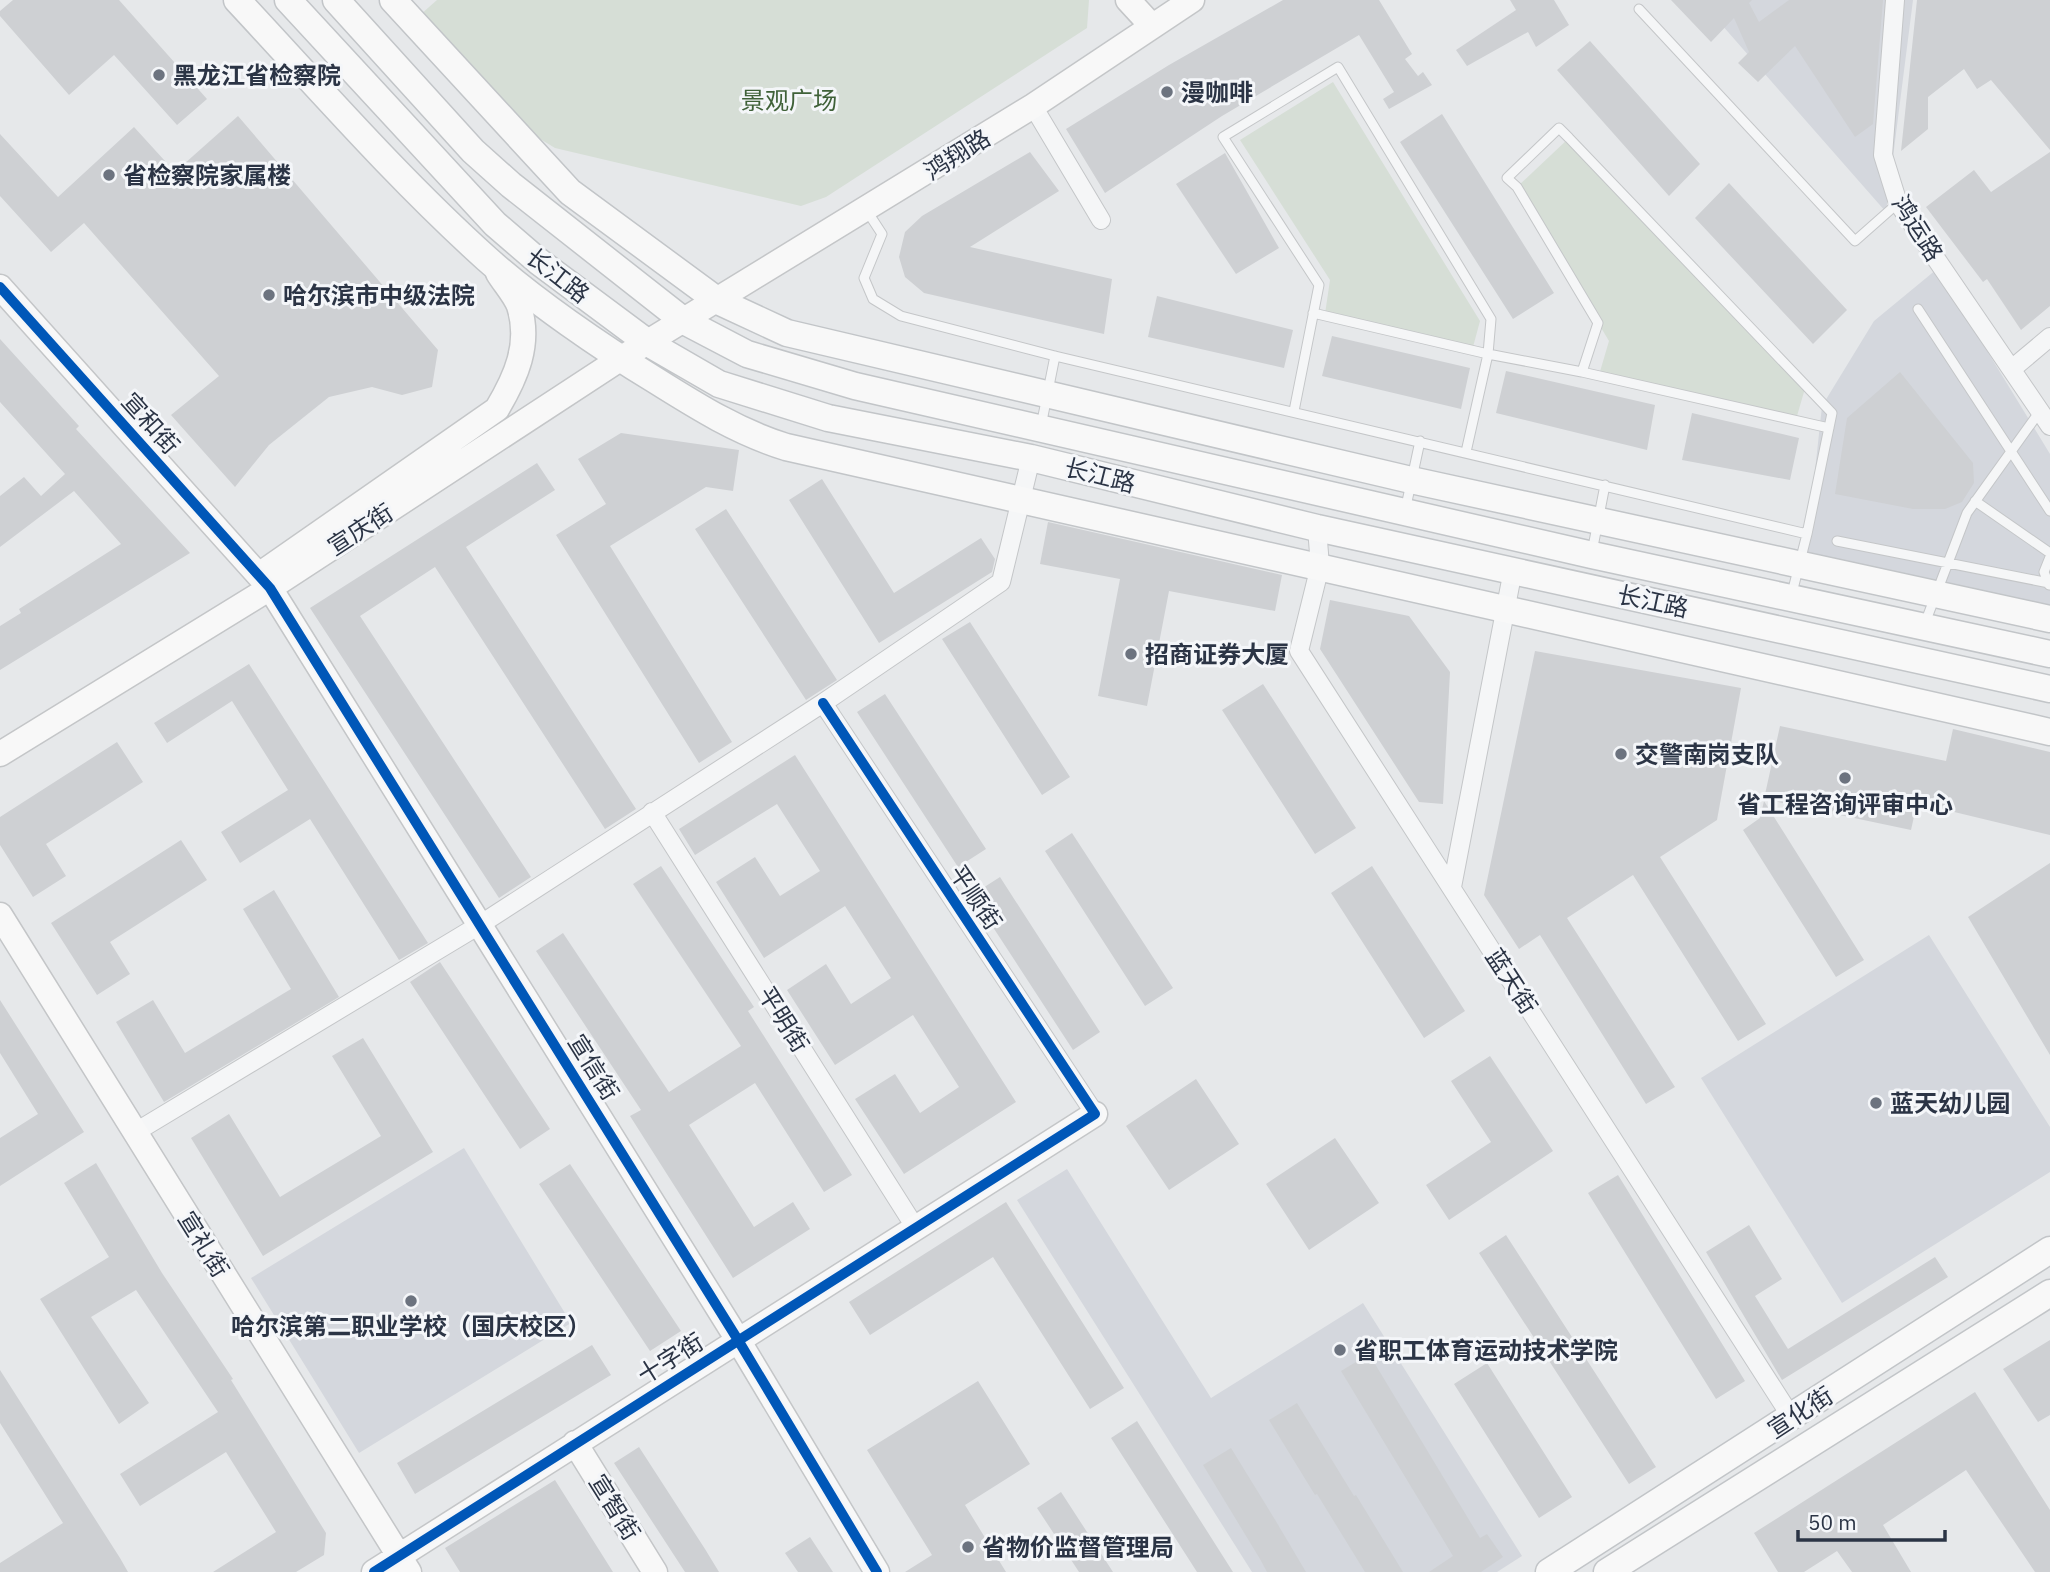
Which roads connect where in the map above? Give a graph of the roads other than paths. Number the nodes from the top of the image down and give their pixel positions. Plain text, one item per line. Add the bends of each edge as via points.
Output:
1 (237, 0) edge
2 (288, 0) edge
3 (336, 0) edge
4 (393, 0) edge
5 (1128, 0) edge
6 (1192, 0) edge
7 (1895, 0) edge
8 (1639, 9) dead end
9 (1151, 26) junction
10 (1033, 106) junction
11 (1898, 203) junction
12 (867, 210) junction
13 (1101, 220) dead end
14 (490, 261) junction
15 (0, 287) edge
16 (718, 301) junction
17 (1917, 309) dead end
18 (1313, 313) junction
19 (684, 321) junction
20 (2050, 337) edge
21 (648, 343) junction
22 (1488, 354) junction
23 (1055, 356) junction
24 (620, 359) junction
25 (2013, 369) junction
26 (1582, 372) junction
27 (1048, 393) junction
28 (1294, 411) junction
29 (2045, 418) edge
30 (1829, 428) junction
31 (1040, 429) junction
32 (1420, 441) junction
33 (2009, 451) junction
34 (1466, 452) junction
35 (1031, 458) junction
36 (1411, 480) junction
37 (1605, 485) junction
38 (1021, 498) junction
39 (1975, 501) junction
40 (2050, 511) edge
41 (1405, 512) junction
42 (1599, 522) junction
43 (1317, 528) junction
44 (1807, 534) junction
45 (1837, 541) dead end
46 (1592, 555) junction
47 (2050, 555) edge
48 (1947, 561) junction
49 (1320, 566) junction
50 (1800, 566) junction
51 (1513, 570) junction
52 (264, 582) junction
53 (2049, 585) edge
54 (1935, 593) junction
55 (1790, 598) junction
56 (1505, 611) junction
57 (2050, 619) edge
58 (1924, 628) junction
59 (2050, 654) edge
60 (2050, 689) edge
61 (822, 703) junction
62 (2050, 732) edge
63 (0, 754) edge
64 (652, 812) junction
65 (1452, 887) junction
66 (0, 915) edge
67 (481, 924) junction
68 (1095, 1114) joint
69 (134, 1133) junction
70 (915, 1227) junction
71 (2050, 1250) edge
72 (2050, 1293) edge
73 (738, 1340) junction
74 (1792, 1418) junction
75 (575, 1443) junction
76 (404, 1564) edge
77 (374, 1572) edge
78 (655, 1572) edge
79 (877, 1572) edge
80 (1549, 1572) edge
81 (1607, 1572) edge

1 - 14 main road via 423,200
2 - 21 main road, 长江路 via 495,224
3 - 19 main road, 长江路 via 482,159
4 - 16 main road via 570,192
5 - 9 street
6 - 9 street, 鸿翔路
7 - 11 street, 鸿运路 via 1883,155
8 - 11 lane via 1854,241
9 - 10 street, 鸿翔路
10 - 12 street, 鸿翔路
10 - 13 street
11 - 25 street, 鸿运路
12 - 16 street, 鸿翔路
12 - 23 lane via 882,234 864,278 873,299 901,316
14 - 24 main road
14 - 52 street via 518,304 523,332 523,353 513,383 497,409
15 - 52 street, 宣和街
16 - 19 street, 宣庆街
16 - 27 main road via 762,323 816,341
17 - 33 lane
18 - 22 lane
18 - 22 lane via 1319,285 1223,137 1338,67 1491,319
18 - 28 lane
19 - 21 street, 宣庆街
19 - 31 main road, 长江路 via 776,365
20 - 25 street
21 - 24 street, 宣庆街
21 - 35 main road, 长江路 via 719,384 762,399 828,418
22 - 26 lane
22 - 34 lane
23 - 27 lane
23 - 28 lane
24 - 38 main road via 755,437
24 - 52 street, 宣庆街
25 - 29 street, 鸿运路
26 - 30 lane
26 - 30 lane via 1598,323 1517,187 1507,178 1559,128 1832,413
27 - 31 lane
27 - 36 main road
28 - 32 lane
29 - 33 lane
30 - 44 lane
31 - 41 main road, 长江路
32 - 34 lane
32 - 36 lane
33 - 39 lane
33 - 40 lane
34 - 37 lane
35 - 38 street
35 - 43 main road, 长江路
36 - 41 lane
36 - 42 main road
37 - 42 lane
37 - 44 lane
38 - 49 main road
38 - 61 street via 1001,582
39 - 47 lane
39 - 48 lane
41 - 46 main road, 长江路
42 - 46 lane
42 - 50 main road
43 - 49 street, 蓝天街
43 - 51 main road, 长江路
44 - 50 lane
45 - 48 lane
46 - 55 main road, 长江路
47 - 53 lane via 2045,572
48 - 53 lane
48 - 54 lane
49 - 56 main road
49 - 65 street, 蓝天街 via 1298,651
50 - 54 main road
50 - 55 lane
51 - 56 street
51 - 60 main road, 长江路
52 - 63 street, 宣庆街
52 - 67 street, 宣信街
54 - 57 main road
54 - 58 lane
55 - 58 main road, 长江路
56 - 62 main road
56 - 65 street
58 - 59 main road, 长江路
61 - 64 street
61 - 68 street, 平顺街
64 - 67 street
64 - 70 street, 平明街
65 - 74 street, 蓝天街
66 - 69 street, 宣礼街
67 - 69 street
67 - 73 street, 宣信街
68 - 70 street, 十字街
69 - 76 street, 宣礼街
70 - 73 street, 十字街
71 - 74 main road, 宣化街
72 - 81 main road, 宣化街
73 - 75 street, 十字街
73 - 79 street, 宣信街
74 - 80 main road, 宣化街
75 - 76 street, 十字街
75 - 78 street, 宣智街
76 - 77 street, 十字街

